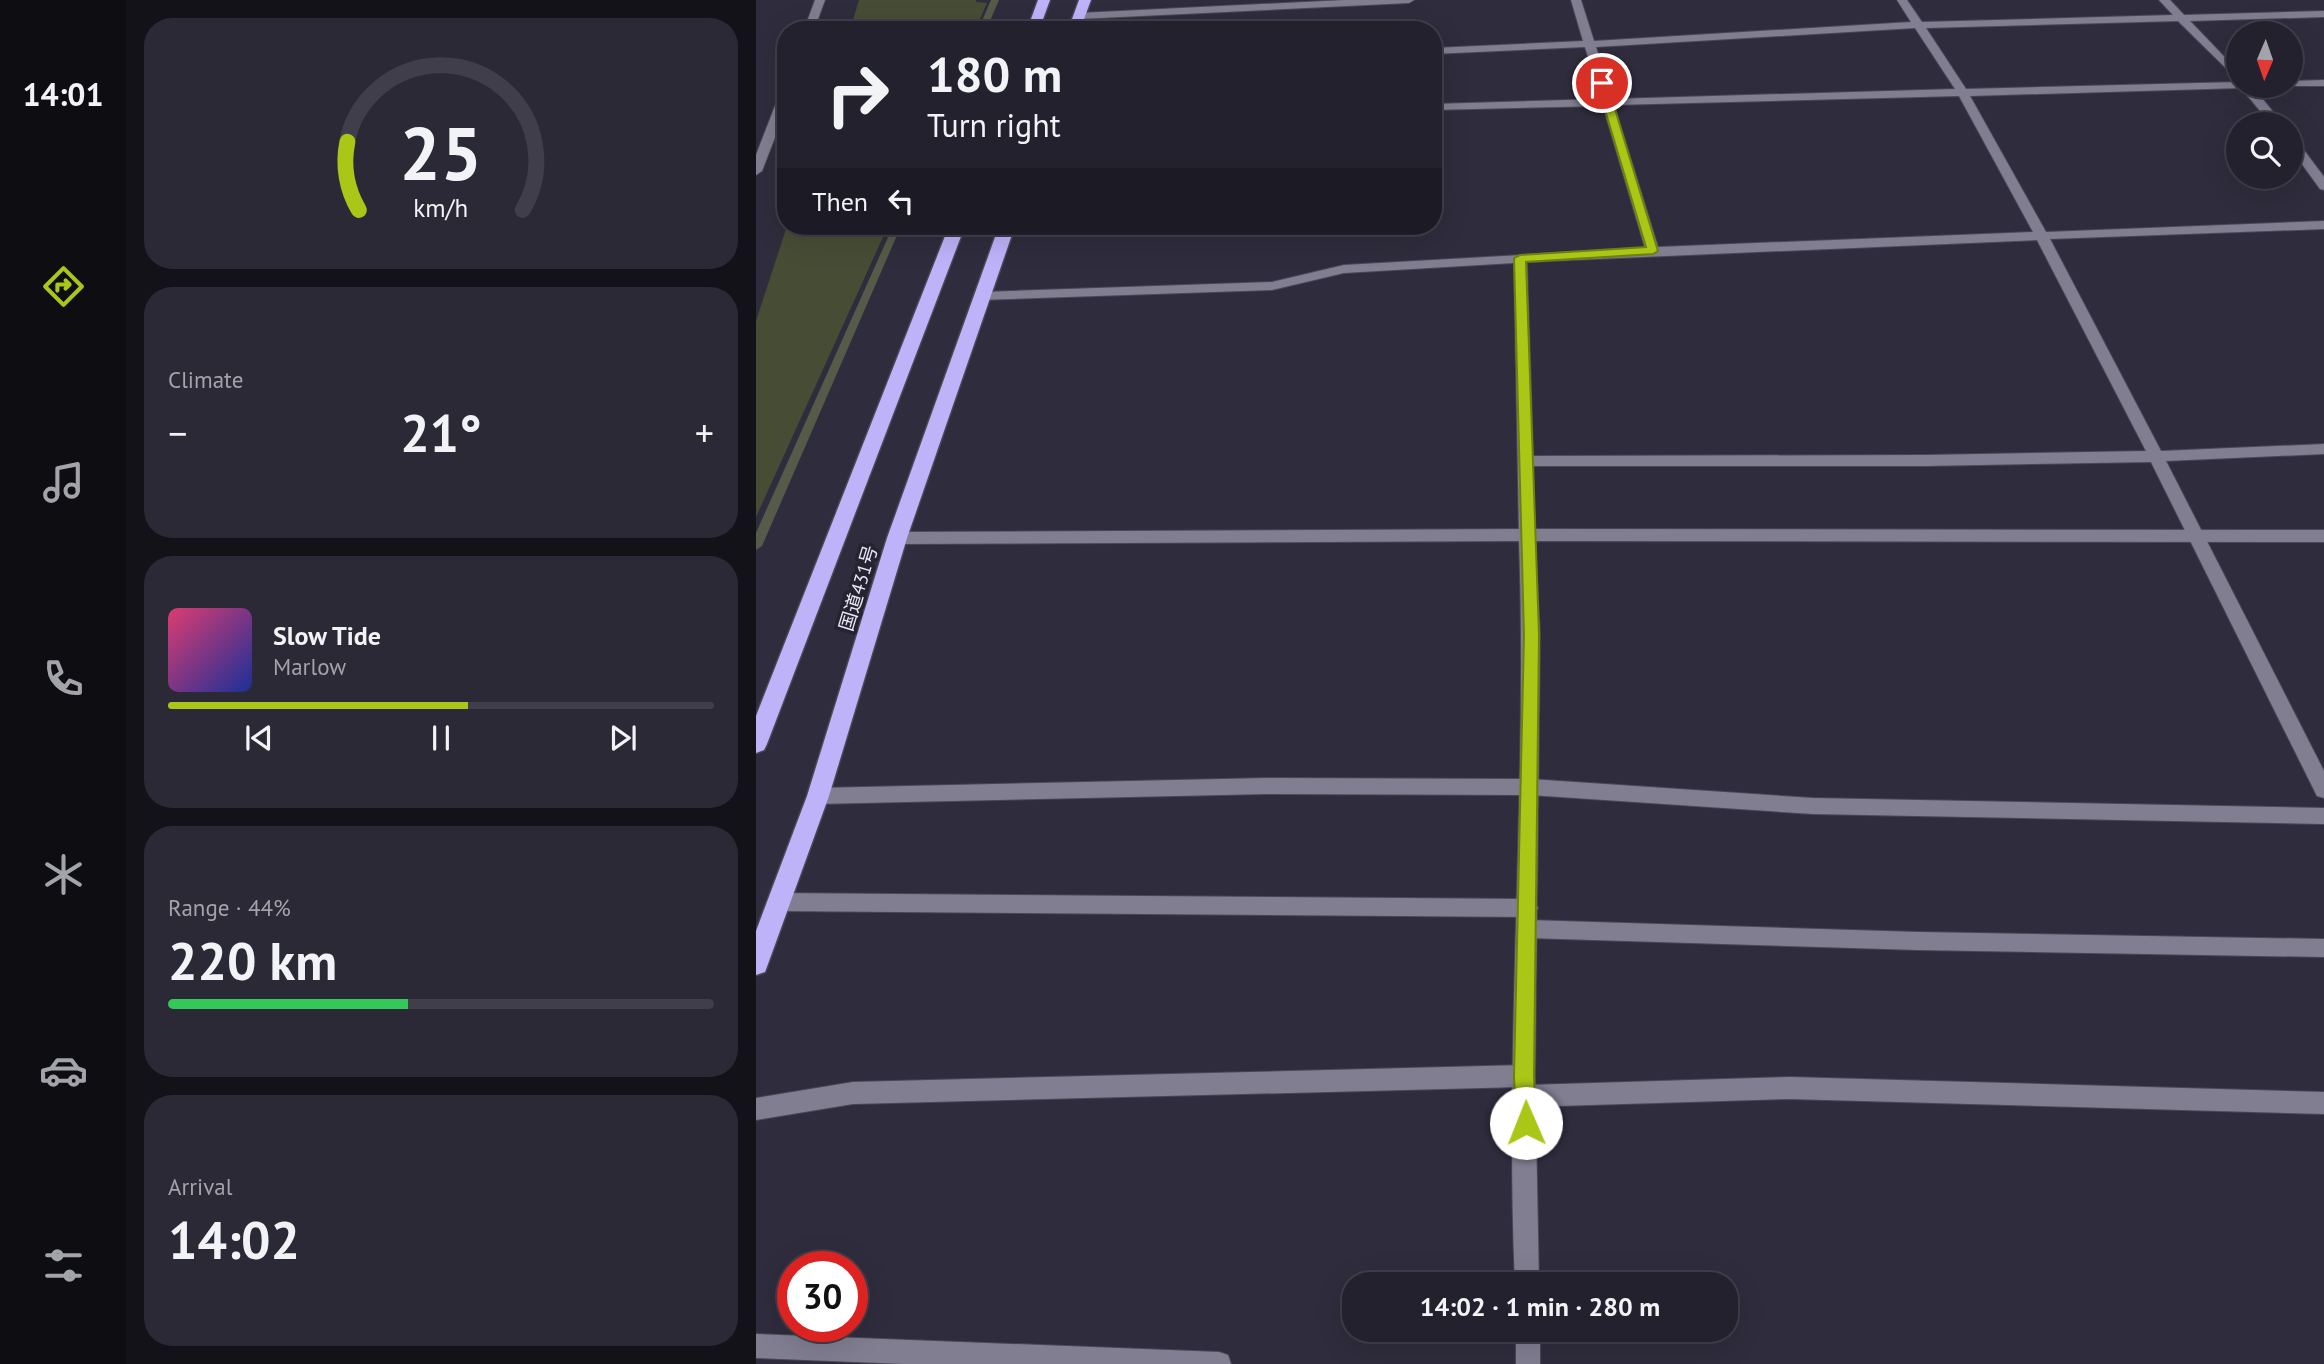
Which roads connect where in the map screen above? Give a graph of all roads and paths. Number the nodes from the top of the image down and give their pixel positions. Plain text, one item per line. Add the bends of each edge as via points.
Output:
1 (820, 0) edge
2 (1044, 0) edge
3 (1085, 0) edge
4 (1409, 0) edge
5 (1576, 0) edge
6 (1902, 0) edge
7 (2164, 0) edge
8 (2324, 13) edge
9 (1079, 16) junction
10 (2177, 16) junction
11 (812, 21) edge
12 (1036, 21) edge
13 (1077, 21) edge
14 (1919, 25) junction
15 (1589, 45) junction
16 (1442, 51) edge
17 (2226, 64) edge
18 (2324, 83) edge
19 (2303, 84) edge
20 (2226, 85) edge
21 (1962, 90) junction
22 (2256, 98) edge
23 (1608, 102) junction
24 (1442, 107) edge
25 (2267, 112) edge
26 (777, 116) edge
27 (2303, 157) edge
28 (756, 171) edge
29 (2324, 186) edge
30 (2324, 225) edge
31 (954, 235) edge
32 (1004, 235) edge
33 (2041, 236) junction
34 (1653, 251) junction
35 (1520, 258) junction
36 (983, 296) junction
37 (2324, 449) edge
38 (2157, 458) junction
39 (1526, 461) junction
40 (1527, 535) junction
41 (2324, 536) edge
42 (2199, 537) junction
43 (897, 538) junction
44 (756, 744) edge
45 (1530, 787) junction
46 (2324, 790) edge
47 (818, 796) junction
48 (2324, 816) edge
49 (777, 902) junction
50 (1528, 908) junction
51 (1528, 929) junction
52 (2324, 948) edge
53 (756, 964) edge
54 (1525, 1086) junction
55 (2324, 1103) edge
56 (756, 1109) edge
57 (1527, 1272) edge
58 (1528, 1342) edge
59 (756, 1346) edge
60 (1219, 1364) edge
61 (1528, 1364) edge

1 - 11 street
2 - 12 highway
3 - 9 highway
4 - 9 street
5 - 15 street
6 - 14 street
7 - 10 street
8 - 10 street
9 - 13 highway
10 - 14 street
10 - 17 street
14 - 15 street
14 - 21 street
15 - 16 street
15 - 23 street
18 - 19 street
20 - 21 street
21 - 23 street
21 - 33 street
22 - 25 street
23 - 24 street
23 - 34 street
26 - 28 street
27 - 29 street
30 - 33 street
31 - 44 highway, 国道431号
32 - 36 highway, 国道431号
33 - 34 street
33 - 38 street
34 - 35 street
35 - 36 street via 1343,269 1272,286
35 - 39 street
36 - 43 highway, 国道431号
37 - 38 street
38 - 39 street
38 - 42 street
39 - 40 street
40 - 42 street
40 - 43 street
40 - 45 street
41 - 42 street
42 - 46 street
43 - 47 highway, 国道431号
45 - 47 street via 1267,786
45 - 48 street via 1827,806
45 - 50 street
47 - 49 highway, 国道431号
49 - 50 street
49 - 53 highway, 国道431号
50 - 51 street
51 - 52 street
51 - 54 street
54 - 55 street via 1790,1088
54 - 56 street via 853,1093
54 - 57 street
58 - 61 street
59 - 60 street

